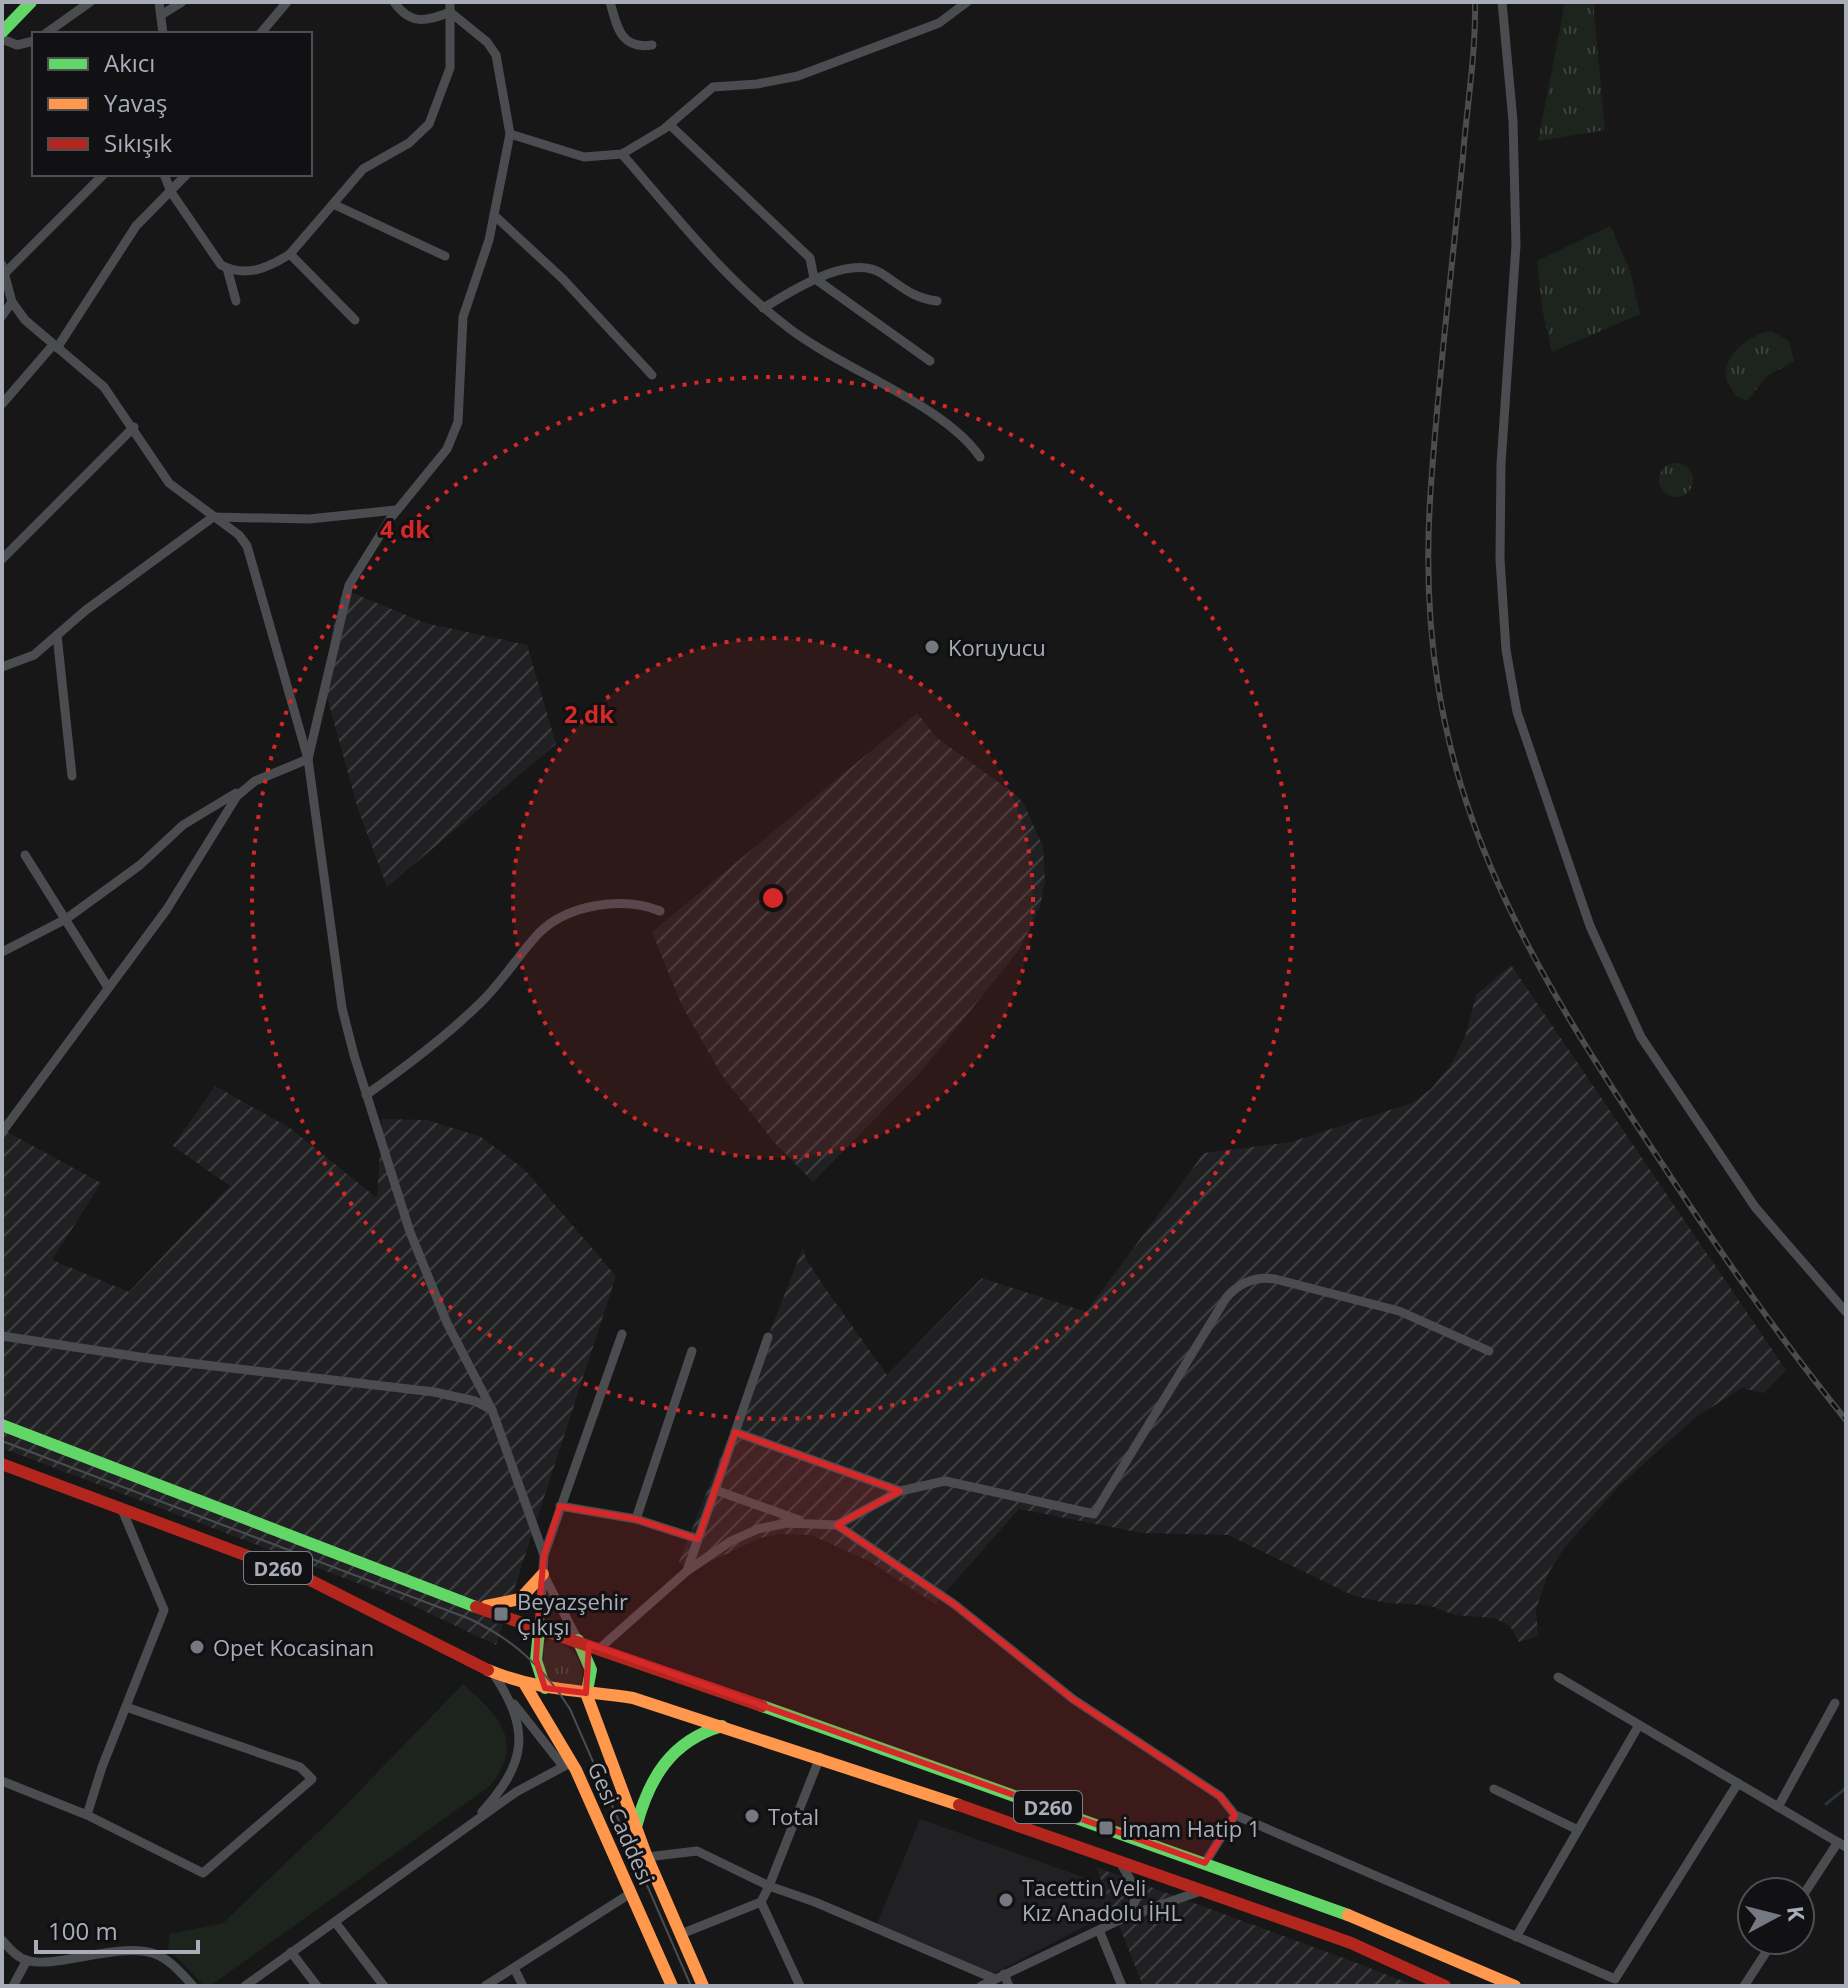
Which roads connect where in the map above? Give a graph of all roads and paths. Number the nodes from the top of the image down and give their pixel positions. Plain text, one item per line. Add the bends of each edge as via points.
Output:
1 (31, 2) edge
2 (90, 2) edge
3 (159, 2) edge
4 (182, 2) edge
5 (287, 2) edge
6 (394, 2) edge
7 (610, 2) edge
8 (967, 2) edge
9 (1502, 2) edge
10 (450, 7) edge
11 (161, 15) junction
12 (2, 32) edge
13 (48, 32) edge
14 (163, 32) edge
15 (262, 32) edge
16 (2, 39) edge
17 (32, 41) edge
18 (652, 45) dead end
19 (670, 125) junction
20 (510, 134) junction
21 (622, 154) junction
22 (102, 176) edge
23 (165, 176) edge
24 (185, 176) edge
25 (171, 192) junction
26 (333, 204) junction
27 (495, 216) junction
28 (290, 254) junction
29 (445, 256) dead end
30 (227, 268) junction
31 (3, 269) edge
32 (814, 278) junction
33 (236, 301) dead end
34 (937, 301) dead end
35 (12, 302) junction
36 (763, 308) junction
37 (2, 316) edge
38 (355, 320) dead end
39 (55, 346) junction
40 (930, 361) dead end
41 (652, 375) dead end
42 (2, 404) edge
43 (134, 427) junction
44 (980, 457) dead end
45 (396, 510) junction
46 (213, 517) junction
47 (2, 559) edge
48 (57, 635) junction
49 (2, 667) edge
50 (308, 759) junction
51 (72, 776) dead end
52 (243, 790) junction
53 (25, 855) dead end
54 (660, 911) dead end
55 (66, 919) junction
56 (2, 952) edge
57 (107, 986) junction
58 (366, 1095) junction
59 (2, 1132) edge
60 (1846, 1312) edge
61 (622, 1334) dead end
62 (2, 1336) edge
63 (768, 1337) dead end
64 (692, 1351) dead end
65 (1489, 1351) dead end
66 (492, 1410) junction
67 (2, 1425) edge
68 (735, 1432) junction
69 (2, 1464) edge
70 (715, 1490) junction
71 (900, 1491) junction
72 (560, 1506) junction
73 (123, 1512) junction
74 (636, 1519) junction
75 (804, 1522) junction
76 (837, 1525) junction
77 (698, 1539) junction
78 (544, 1555) junction
79 (687, 1571) junction
80 (543, 1574) junction
81 (482, 1606) junction
82 (539, 1631) junction
83 (578, 1640) junction
84 (600, 1648) junction
85 (492, 1672) junction
86 (1558, 1677) dead end
87 (524, 1683) junction
88 (545, 1688) junction
89 (591, 1693) junction
90 (507, 1695) junction
91 (1835, 1703) dead end
92 (126, 1707) junction
93 (1639, 1725) junction
94 (723, 1726) junction
95 (820, 1757) junction
96 (568, 1764) junction
97 (3, 1783) edge
98 (1738, 1783) junction
99 (1494, 1789) dead end
100 (1778, 1807) junction
101 (87, 1815) junction
102 (1235, 1815) junction
103 (469, 1826) junction
104 (636, 1827) junction
105 (1578, 1830) junction
106 (1842, 1844) edge
107 (647, 1857) junction
108 (1118, 1859) junction
109 (1205, 1863) junction
110 (1816, 1879) edge
111 (769, 1886) junction
112 (1205, 1890) junction
113 (631, 1893) junction
114 (761, 1902) junction
115 (1128, 1916) junction
116 (335, 1922) junction
117 (1099, 1930) junction
118 (681, 1934) junction
119 (1516, 1937) junction
120 (2, 1940) edge
121 (291, 1952) junction
122 (1764, 1956) edge
123 (27, 1960) junction
124 (514, 1968) junction
125 (1000, 1977) junction
126 (1615, 1979) junction
127 (13, 1986) edge
128 (193, 1986) edge
129 (245, 1986) edge
130 (317, 1986) edge
131 (384, 1986) edge
132 (485, 1986) edge
133 (523, 1986) edge
134 (672, 1986) edge
135 (703, 1986) edge
136 (800, 1986) edge
137 (981, 1986) edge
138 (1009, 1986) edge
139 (1122, 1986) edge
140 (1445, 1986) edge
141 (1515, 1986) edge
142 (1627, 1986) edge
143 (1744, 1986) edge

1 - 12 main road
2 - 13 street
3 - 11 street
4 - 11 street
5 - 15 street
6 - 10 street via 415,20 429,20
7 - 18 street via 620,36 632,45
8 - 19 street via 939,23 798,76 713,87
9 - 60 street via 1514,134 1516,245 1499,498 1500,559 1508,668 1520,726 1601,956 1641,1037 1755,1207
10 - 20 street via 496,55
10 - 26 street via 450,68 429,124 409,143 363,169
11 - 14 street
16 - 17 street via 17,45
19 - 21 street
19 - 32 street via 810,258
20 - 21 street via 584,157
20 - 27 street
21 - 36 street via 730,278
22 - 31 street
23 - 25 street
24 - 25 street
25 - 30 street
25 - 39 street via 136,226
26 - 28 street
26 - 29 street
27 - 41 street via 563,279
27 - 45 street via 463,317 456,432
28 - 30 street via 257,270
28 - 38 street
30 - 33 street
31 - 35 street
32 - 34 street via 865,268 912,295
32 - 36 street
32 - 40 street
35 - 37 street
35 - 39 street
36 - 44 street via 832,358 951,425
39 - 42 street
39 - 43 street via 98,380
43 - 46 street via 169,483
43 - 47 street
45 - 46 street via 309,519
45 - 50 street via 349,585
46 - 48 street
46 - 50 street via 247,546
48 - 49 street via 34,655
48 - 51 street
50 - 52 street
50 - 58 street via 342,1008
52 - 55 street via 183,825 140,865
52 - 57 street via 167,909
53 - 55 street
54 - 58 street via 613,904 556,920 480,1004
55 - 56 street
55 - 57 street
57 - 59 street
58 - 66 street via 428,1278
61 - 72 street
62 - 66 street via 434,1392
63 - 68 street
64 - 74 street
65 - 71 street via 1399,1311 1275,1279 1255,1279 1226,1298 1094,1514 945,1481
66 - 78 street
67 - 81 main road, D260
68 - 70 street
68 - 71 street
69 - 73 main road, D260
70 - 75 street
70 - 77 street
71 - 76 street
72 - 74 street
72 - 78 street
73 - 85 main road, D260 via 304,1577
73 - 92 street via 164,1610
74 - 77 street
75 - 76 street
75 - 79 street via 745,1535
76 - 102 street via 945,1598 1073,1699 1220,1796
77 - 79 street
78 - 80 street
79 - 84 street
80 - 81 main road via 520,1600
80 - 82 street
80 - 83 street
81 - 82 main road, D260
82 - 83 main road
82 - 88 main road via 536,1660
83 - 84 main road, D260
83 - 89 main road, Gesi Caddesi via 591,1670
84 - 109 main road, D260
85 - 87 main road, D260
85 - 90 street
86 - 93 street
87 - 88 main road, D260
87 - 96 main road, Gesi Caddesi
88 - 89 main road
89 - 94 main road, D260 via 633,1698
89 - 104 main road, Gesi Caddesi
90 - 96 street
90 - 103 street via 519,1728 515,1766
91 - 100 street
92 - 101 street
92 - 101 street via 300,1767 312,1779 203,1873
93 - 98 street
93 - 105 street
94 - 95 main road, D260
94 - 104 main road via 693,1735 669,1755 648,1786
95 - 108 main road, D260
95 - 111 street
96 - 103 street
96 - 113 main road, Gesi Caddesi
97 - 101 street
98 - 100 street
98 - 126 street
99 - 105 street
100 - 106 street
102 - 109 street
102 - 119 street
103 - 116 street
104 - 107 main road, Gesi Caddesi
105 - 119 street
106 - 110 street
107 - 111 street via 697,1851
107 - 118 main road, Gesi Caddesi
108 - 112 main road, D260
108 - 115 street via 1137,1888 1137,1903
109 - 141 main road, D260 via 1342,1913
111 - 114 street
111 - 125 street
112 - 115 street
112 - 140 main road, D260 via 1351,1943
113 - 124 street
113 - 134 main road, Gesi Caddesi
114 - 118 street
114 - 136 street
115 - 117 street
116 - 121 street
116 - 131 street
117 - 125 street
117 - 139 street
118 - 135 main road, Gesi Caddesi
119 - 126 street
120 - 123 street
121 - 129 street
121 - 130 street
122 - 143 street
123 - 127 street
123 - 128 street via 153,1953
124 - 132 street
124 - 133 street
125 - 137 street
125 - 138 street
126 - 142 street

